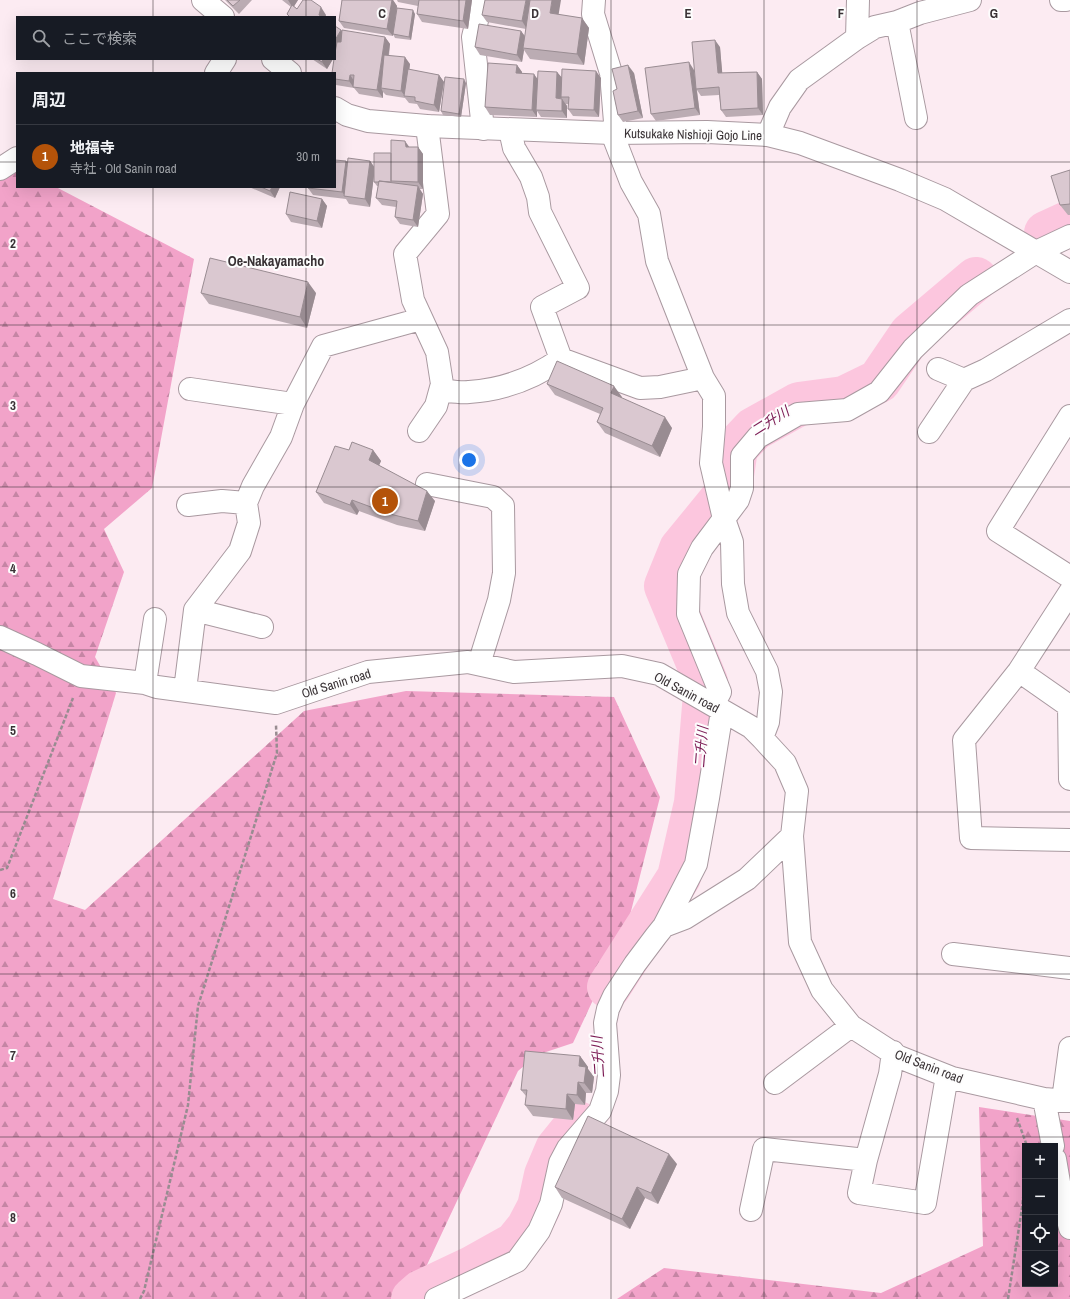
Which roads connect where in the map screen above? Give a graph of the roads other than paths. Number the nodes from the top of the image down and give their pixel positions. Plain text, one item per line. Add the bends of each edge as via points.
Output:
1 (203, 0) edge
2 (482, 0) edge
3 (594, 0) edge
4 (858, 0) edge
5 (970, 0) edge
6 (1061, 0) edge
7 (1066, 0) edge
8 (222, 16) edge
9 (897, 22) junction
10 (857, 38) junction
11 (224, 60) edge
12 (274, 60) edge
13 (217, 72) edge
14 (289, 72) edge
15 (336, 109) edge
16 (916, 118) dead end
17 (427, 126) junction
18 (483, 129) junction
19 (510, 130) junction
20 (612, 133) junction
21 (768, 135) junction
22 (16, 159) edge
23 (0, 169) edge
24 (1070, 236) edge
25 (1036, 252) junction
26 (1070, 272) edge
27 (421, 319) junction
28 (1070, 320) edge
29 (561, 359) junction
30 (938, 369) dead end
31 (702, 378) junction
32 (964, 380) junction
33 (190, 389) dead end
34 (441, 390) junction
35 (293, 404) junction
36 (1070, 416) edge
37 (419, 431) dead end
38 (929, 432) dead end
39 (427, 484) dead end
40 (246, 503) junction
41 (188, 505) dead end
42 (724, 519) junction
43 (1070, 577) edge
44 (1070, 592) edge
45 (195, 610) junction
46 (155, 620) dead end
47 (262, 627) dead end
48 (0, 637) edge
49 (479, 664) junction
50 (1019, 671) junction
51 (145, 683) junction
52 (184, 690) junction
53 (717, 708) junction
54 (762, 738) junction
55 (1070, 779) edge
56 (792, 836) junction
57 (1070, 840) edge
58 (664, 926) junction
59 (953, 954) dead end
60 (1070, 968) edge
61 (851, 1026) junction
62 (1070, 1048) edge
63 (893, 1052) junction
64 (947, 1076) junction
65 (775, 1083) dead end
66 (1059, 1100) edge
67 (1052, 1143) edge
68 (866, 1160) junction
69 (1058, 1177) edge
70 (751, 1210) dead end
71 (1070, 1228) edge
72 (436, 1299) edge

1 - 8 street
2 - 18 street via 473,37
3 - 20 street via 593,14 611,73 615,122
4 - 10 street
5 - 9 street via 920,12
6 - 7 street
9 - 10 street via 875,27
9 - 16 street
10 - 21 street via 799,80 780,107
11 - 13 street
12 - 14 street
15 - 17 street, Kutsukake Nishioji Gojo Line via 346,115 368,122
17 - 18 street, Kutsukake Nishioji Gojo Line
17 - 27 street via 438,214 405,254 413,300
18 - 19 street, Kutsukake Nishioji Gojo Line
19 - 20 street, Kutsukake Nishioji Gojo Line
19 - 29 street via 514,148 531,177 540,212 578,288 542,308
20 - 21 street, Kutsukake Nishioji Gojo Line via 707,132
20 - 31 street via 631,182 649,214 657,261
21 - 25 street, Kutsukake Nishioji Gojo Line via 800,143 945,199
22 - 23 street
24 - 25 street
25 - 26 street, Kutsukake Nishioji Gojo Line
25 - 42 street via 969,295 913,349 879,392 847,410 798,414 758,437 742,456 742,488 738,500
27 - 34 street via 437,352
27 - 35 street via 324,346
28 - 32 street via 986,370
29 - 31 street via 640,388
29 - 34 street via 524,380 499,388 468,392
30 - 32 street
31 - 42 street via 714,396 711,463
32 - 38 street
33 - 35 street
34 - 37 street via 436,406
35 - 40 street via 281,437
36 - 43 street via 998,531
39 - 49 street via 493,497 504,506 504,573 499,600
40 - 41 street via 222,501
40 - 45 street via 249,523 240,551
42 - 53 street via 702,548 689,574 688,593 688,614 720,692
42 - 54 street via 732,542 733,584 738,613 767,671 770,685 768,722
44 - 50 street
45 - 47 street
45 - 52 street
46 - 51 street
48 - 51 street, Old Sanin road via 81,676
49 - 52 street, Old Sanin road via 468,662 368,672 276,703
49 - 53 street, Old Sanin road via 514,672 622,666 659,674
50 - 55 street via 1068,706
50 - 57 street via 964,740 971,838
51 - 52 street, Old Sanin road
53 - 54 street, Old Sanin road via 751,727
53 - 58 street via 708,798 696,864
54 - 56 street, Old Sanin road via 785,763 797,791
56 - 58 street via 747,879 685,918
56 - 61 street, Old Sanin road via 800,942 822,990
58 - 72 street via 635,964 608,1009 605,1023 609,1075 607,1091 600,1111 568,1148 560,1163 551,1204 539,1231 517,1261
59 - 60 street
61 - 63 street, Old Sanin road
61 - 65 street
62 - 66 street
63 - 64 street, Old Sanin road via 899,1057
63 - 68 street via 890,1074
64 - 66 street, Old Sanin road
64 - 68 street via 924,1202 859,1193
66 - 67 street
68 - 70 street via 764,1148
69 - 71 street

